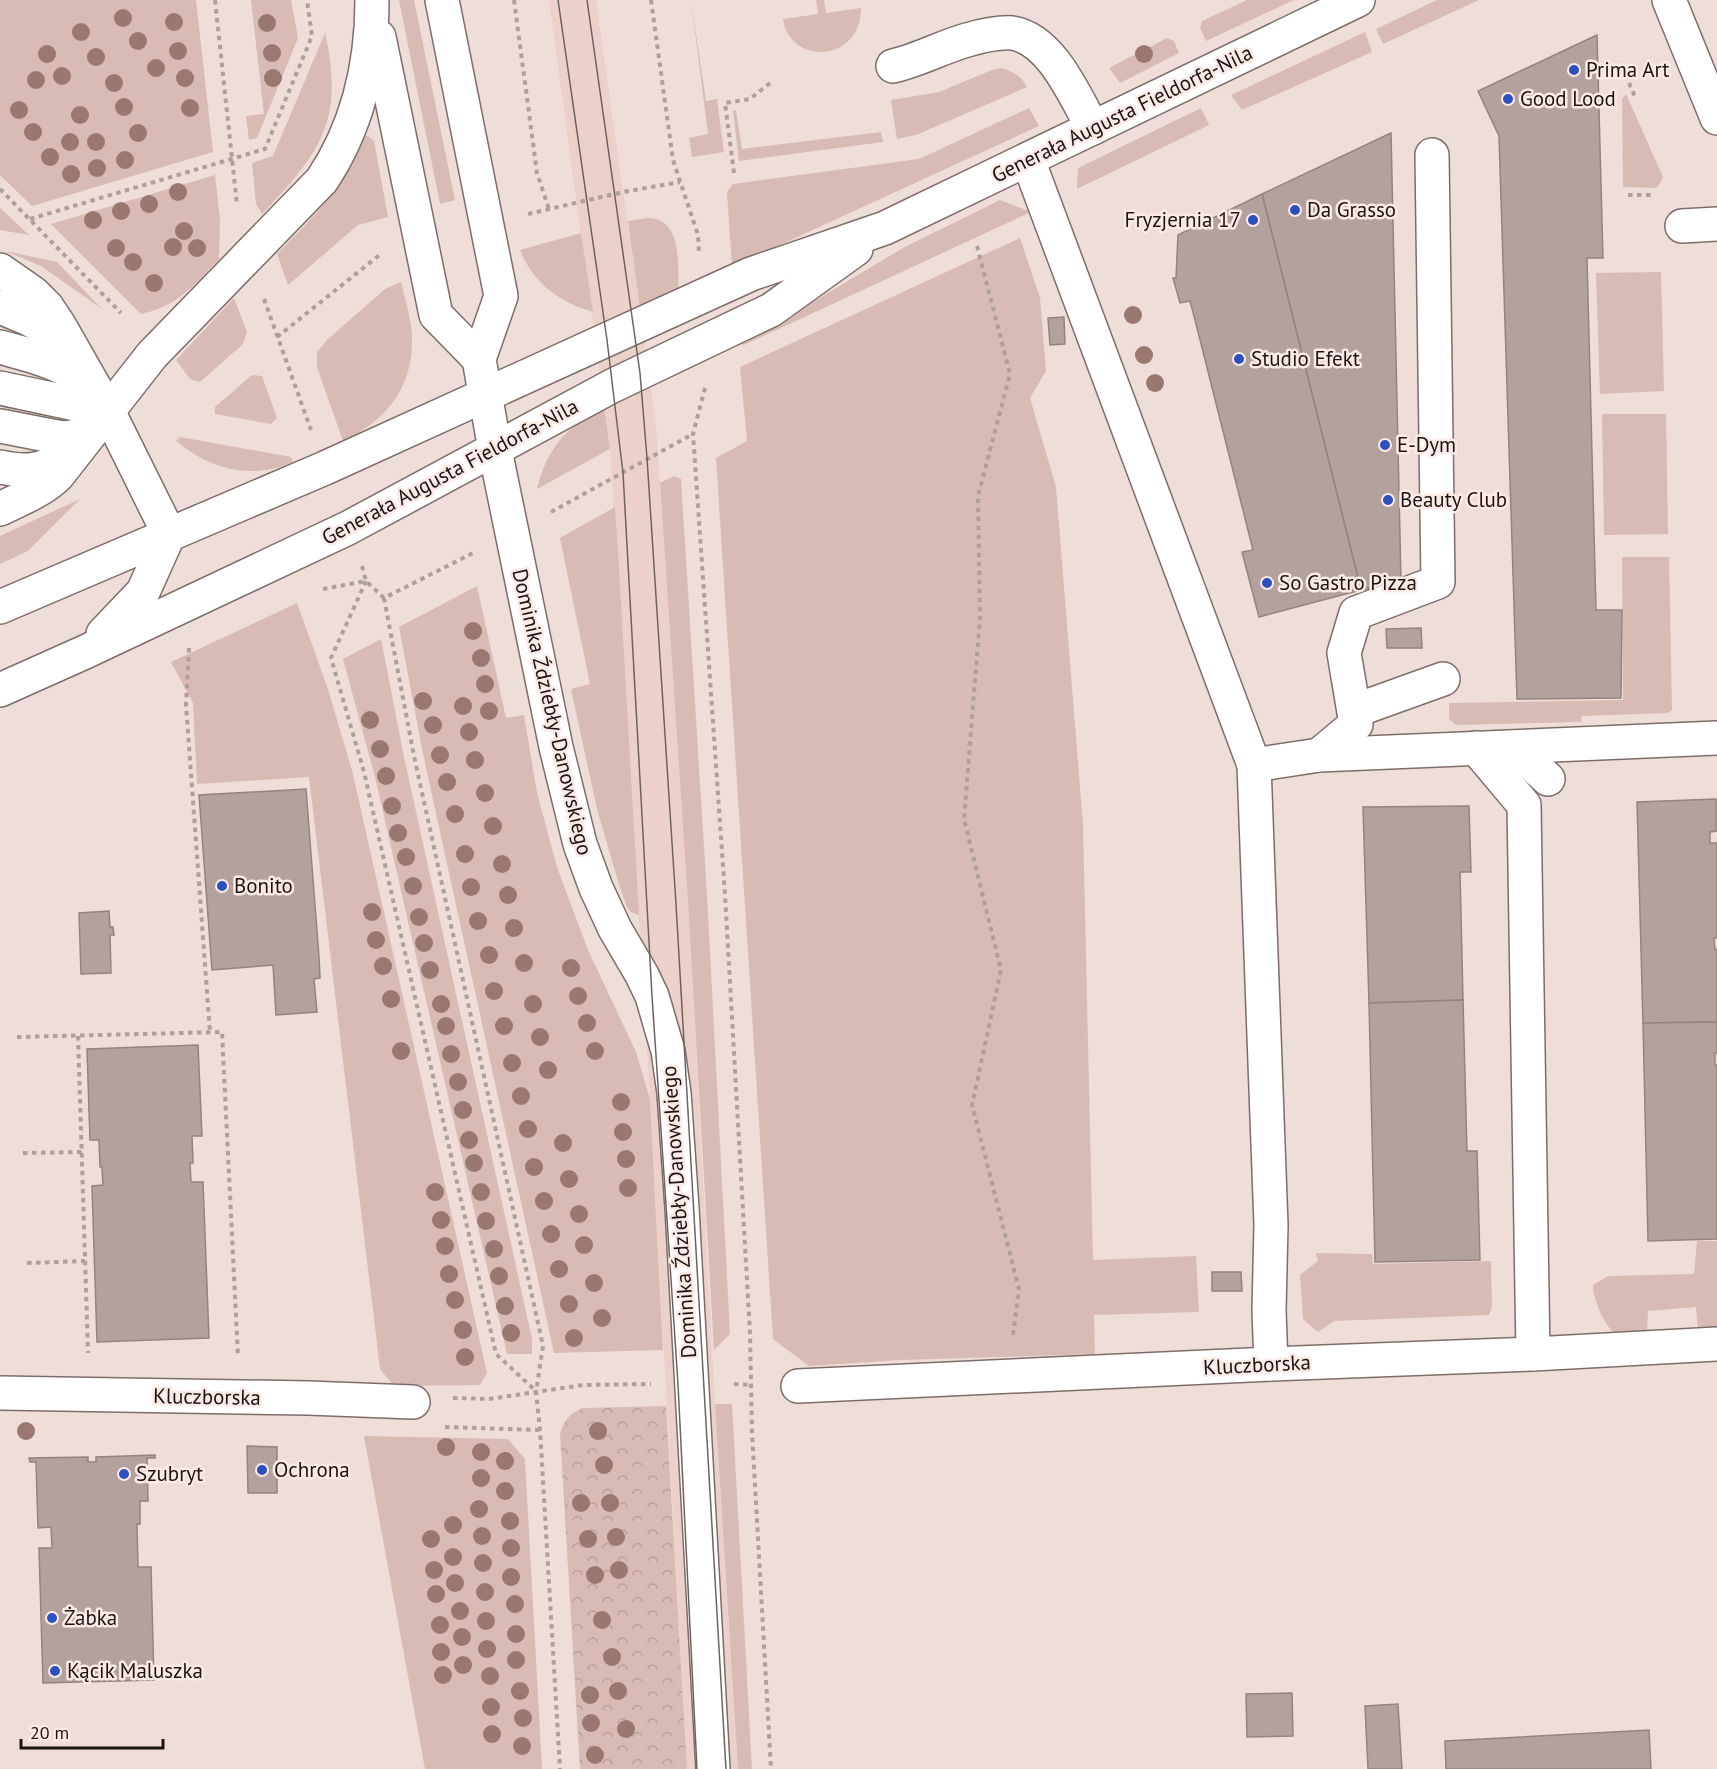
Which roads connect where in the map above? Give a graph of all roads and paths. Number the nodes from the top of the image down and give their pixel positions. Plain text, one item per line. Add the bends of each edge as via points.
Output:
1 (215, 0) edge
2 (307, 0) edge
3 (372, 0) edge
4 (442, 0) edge
5 (513, 0) edge
6 (651, 0) edge
7 (1359, 0) edge
8 (1669, 0) edge
9 (893, 66) dead end
10 (770, 84) dead end
11 (1629, 84) dead end
12 (1636, 99) dead end
13 (1717, 118) edge
14 (1093, 128) junction
15 (1432, 155) dead end
16 (232, 158) junction
17 (1028, 160) junction
18 (734, 172) dead end
19 (680, 182) junction
20 (0, 189) edge
21 (1628, 195) dead end
22 (1653, 195) dead end
23 (549, 209) junction
24 (238, 212) dead end
25 (521, 216) dead end
26 (30, 219) junction
27 (1717, 224) edge
28 (1682, 226) dead end
29 (885, 228) junction
30 (977, 246) dead end
31 (384, 251) dead end
32 (700, 259) dead end
33 (0, 270) edge
34 (263, 295) dead end
35 (0, 307) edge
36 (121, 312) dead end
37 (277, 337) junction
38 (70, 342) junction
39 (0, 347) edge
40 (479, 359) junction
41 (707, 381) dead end
42 (0, 388) edge
43 (485, 394) junction
44 (94, 422) junction
45 (0, 426) edge
46 (693, 434) junction
47 (314, 440) dead end
48 (495, 450) junction
49 (0, 467) edge
50 (15, 497) edge
51 (0, 509) edge
52 (547, 514) dead end
53 (169, 534) junction
54 (475, 552) dead end
55 (361, 562) dead end
56 (366, 581) junction
57 (384, 598) junction
58 (0, 607) edge
59 (189, 643) dead end
60 (85, 652) junction
61 (1443, 679) dead end
62 (0, 690) edge
63 (1354, 711) junction
64 (1717, 738) edge
65 (1513, 747) junction
66 (1476, 748) junction
67 (1319, 755) junction
68 (1254, 765) junction
69 (1548, 778) dead end
70 (210, 1033) junction
71 (78, 1036) junction
72 (17, 1037) dead end
73 (82, 1152) junction
74 (23, 1153) dead end
75 (85, 1261) junction
76 (27, 1263) dead end
77 (1717, 1344) edge
78 (88, 1354) dead end
79 (1533, 1354) junction
80 (238, 1361) dead end
81 (1270, 1364) junction
82 (1008, 1377) junction
83 (654, 1384) dead end
84 (798, 1386) dead end
85 (536, 1392) junction
86 (0, 1393) edge
87 (414, 1402) joint
88 (560, 1769) edge
89 (713, 1769) edge
90 (771, 1769) edge

1 - 16 path
2 - 16 path via 312,36 265,149
3 - 40 street via 435,315
3 - 44 street via 372,32 361,92 334,163 307,197 152,355
4 - 40 street, Dominika Ździebły-Danowskiego via 501,296
5 - 23 path via 537,173
6 - 19 path
7 - 14 street, Generała Augusta Fieldorfa-Nila
8 - 13 street
9 - 14 street via 997,33 1028,37 1048,54
10 - 18 path via 750,99 725,103
11 - 12 path
14 - 17 street, Generała Augusta Fieldorfa-Nila
15 - 63 street via 1438,582 1356,613 1344,653
16 - 24 path
16 - 26 path
17 - 29 street, Generała Augusta Fieldorfa-Nila
17 - 68 street
19 - 23 path
19 - 32 path via 698,235
20 - 26 path
21 - 22 path
23 - 25 path
26 - 36 path
27 - 28 street
29 - 43 street, Generała Augusta Fieldorfa-Nila via 751,274
29 - 48 street, Generała Augusta Fieldorfa-Nila via 771,310 612,386
30 - 82 path via 1010,374 978,496 980,618 964,819 1001,970 972,1105 1019,1289
31 - 37 path
33 - 38 street via 47,307
34 - 37 path
35 - 38 street
37 - 47 path
38 - 44 street
39 - 44 street via 62,366 82,379
40 - 43 street, Dominika Ździebły-Danowskiego
41 - 46 path
42 - 44 street
43 - 48 street, Dominika Ździebły-Danowskiego
43 - 53 street, Generała Augusta Fieldorfa-Nila
44 - 45 street via 63,438
44 - 49 street via 42,469
44 - 50 street via 51,482
44 - 53 street
46 - 52 path
46 - 90 path via 725,896
48 - 60 street, Generała Augusta Fieldorfa-Nila via 348,528
48 - 89 street, Dominika Ździebły-Danowskiego via 556,747 580,844 615,929 652,996 668,1050 682,1208
50 - 51 street
53 - 58 street, Generała Augusta Fieldorfa-Nila
53 - 60 street via 143,592
54 - 57 path
55 - 56 path
56 - 57 path
56 - 85 path via 331,658 364,772 496,1354
57 - 85 path via 414,756 543,1346
59 - 70 path via 186,705
60 - 62 street, Generała Augusta Fieldorfa-Nila
61 - 63 street
63 - 67 street via 1356,724
64 - 65 street
65 - 66 street
65 - 69 street
66 - 67 street
66 - 79 street via 1524,805
67 - 68 street
68 - 81 street via 1271,1226
70 - 71 path
70 - 80 path via 222,1032
71 - 72 path
71 - 73 path
73 - 74 path
73 - 75 path
75 - 76 path
75 - 78 path
77 - 79 street, Kluczborska
79 - 81 street, Kluczborska
81 - 82 street, Kluczborska
82 - 84 street, Kluczborska
83 - 85 path via 583,1385
85 - 87 path via 489,1399
85 - 88 path
86 - 87 street, Kluczborska

